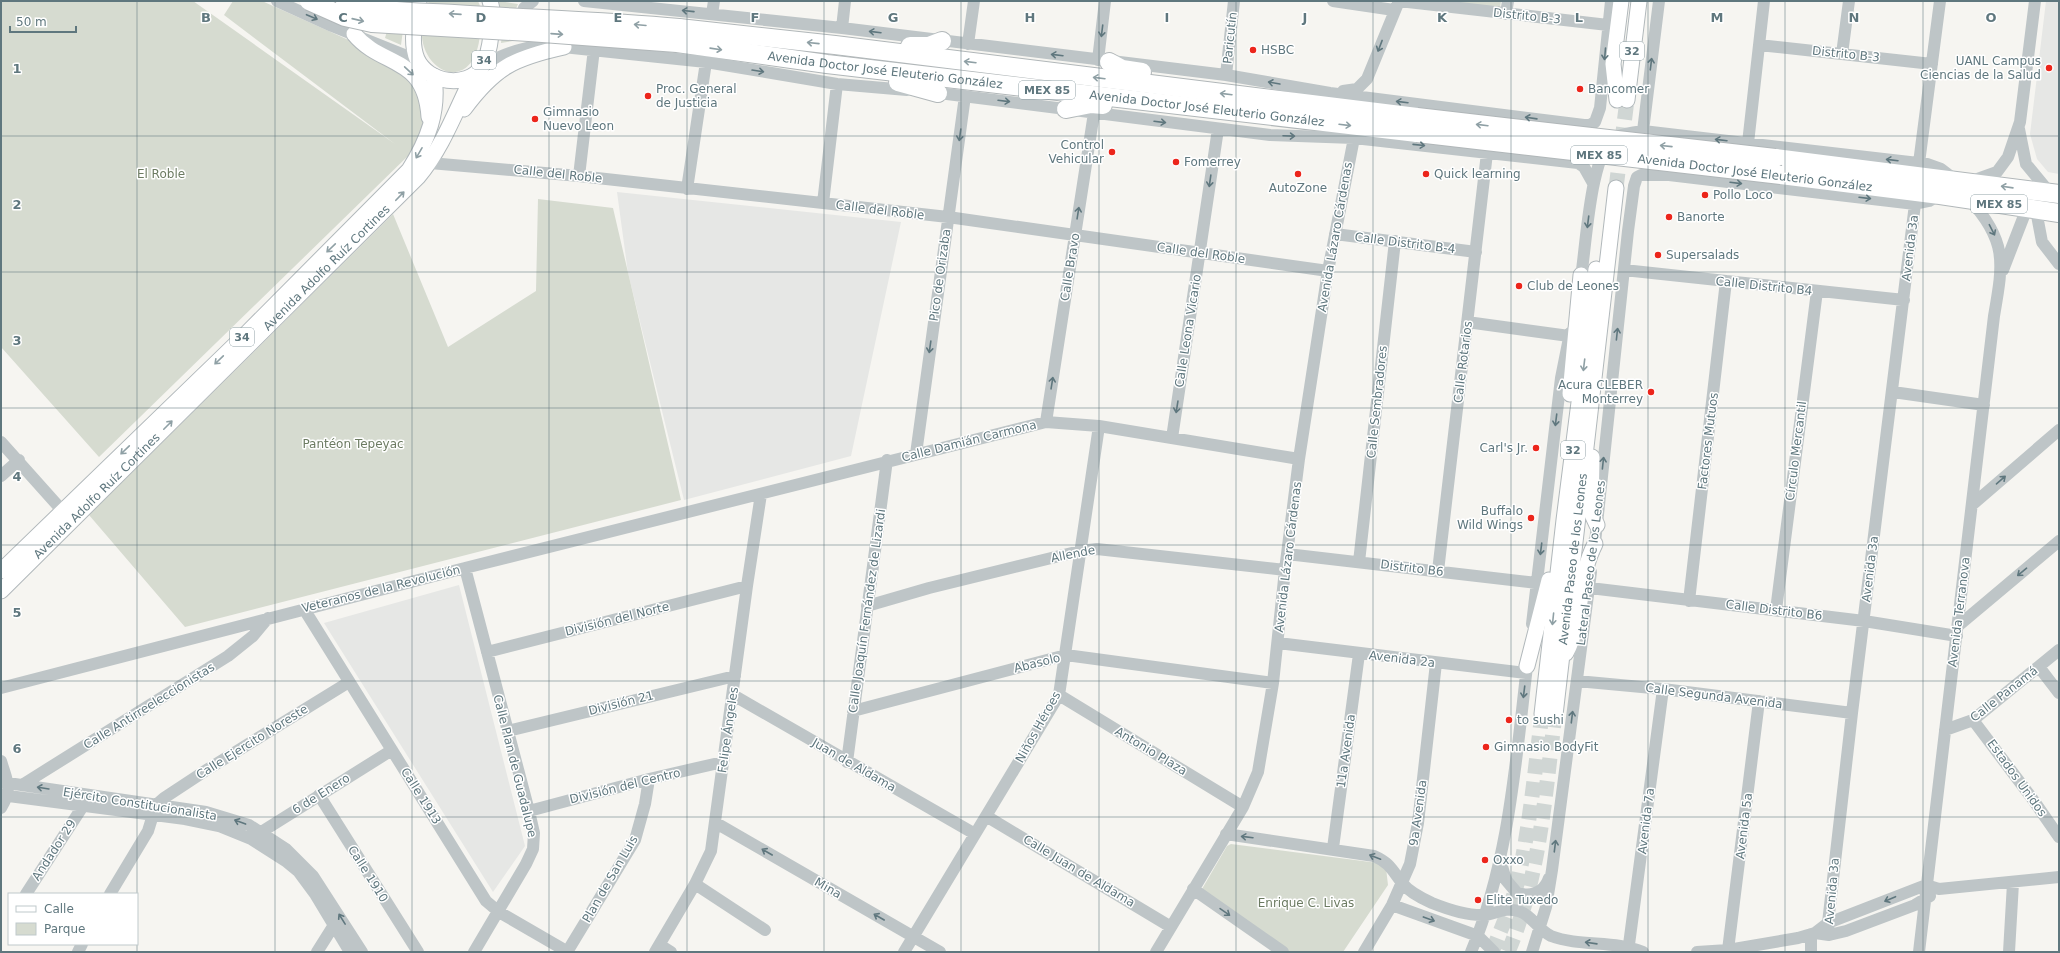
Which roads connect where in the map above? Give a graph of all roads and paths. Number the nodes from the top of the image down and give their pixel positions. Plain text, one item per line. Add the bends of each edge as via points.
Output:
1 (277, 1) edge
2 (309, 1) edge
3 (345, 1) edge
4 (382, 1) edge
5 (419, 1) edge
6 (490, 1) edge
7 (533, 1) edge
8 (585, 1) edge
9 (714, 1) edge
10 (845, 1) edge
11 (974, 1) edge
12 (1105, 1) edge
13 (1234, 1) edge
14 (1333, 1) edge
15 (1508, 1) edge
16 (1612, 1) edge
17 (1621, 1) edge
18 (1629, 1) edge
19 (1638, 1) edge
20 (1648, 1) edge
21 (1658, 1) edge
22 (1764, 1) edge
23 (1849, 1) edge
24 (1940, 1) edge
25 (2035, 1) edge
26 (1397, 4) edge
27 (712, 14) junction
28 (1506, 14) junction
29 (1608, 24) junction
30 (842, 28) junction
31 (354, 34) junction
32 (678, 36) junction
33 (368, 39) junction
34 (942, 41) junction
35 (968, 44) junction
36 (544, 45) junction
37 (835, 45) junction
38 (1759, 45) junction
39 (564, 47) junction
40 (594, 49) junction
41 (1842, 54) junction
42 (417, 60) junction
43 (1104, 61) junction
44 (706, 62) junction
45 (827, 64) junction
46 (1932, 64) junction
47 (478, 71) junction
48 (1226, 75) junction
49 (434, 76) junction
50 (837, 84) junction
51 (1193, 90) junction
52 (1330, 92) junction
53 (938, 93) junction
54 (965, 96) junction
55 (1623, 99) junction
56 (1066, 109) junction
57 (1207, 109) junction
58 (1094, 113) junction
59 (1506, 115) junction
60 (1556, 121) junction
61 (2019, 124) junction
62 (1417, 125) junction
63 (1218, 129) junction
64 (448, 130) junction
65 (430, 131) junction
66 (1643, 131) junction
67 (1354, 138) junction
68 (1748, 143) junction
69 (1487, 153) junction
70 (1502, 155) junction
71 (1558, 161) junction
72 (430, 163) junction
73 (1918, 163) junction
74 (579, 176) junction
75 (1605, 186) junction
76 (1964, 187) junction
77 (687, 189) junction
78 (2055, 193) edge
79 (1940, 195) junction
80 (823, 203) junction
81 (1915, 204) junction
82 (2031, 209) junction
83 (2059, 213) edge
84 (948, 217) junction
85 (1335, 234) junction
86 (1075, 235) junction
87 (1395, 241) junction
88 (1200, 252) junction
89 (1476, 252) junction
90 (2059, 264) edge
91 (1624, 270) junction
92 (1328, 271) junction
93 (2001, 273) junction
94 (1581, 275) junction
95 (1726, 281) junction
96 (1817, 291) junction
97 (1904, 300) junction
98 (1468, 322) junction
99 (1569, 336) junction
100 (1893, 392) junction
101 (1984, 405) junction
102 (1046, 422) junction
103 (1099, 426) junction
104 (2059, 430) edge
105 (1586, 434) junction
106 (1172, 438) junction
107 (1, 442) edge
108 (916, 454) junction
109 (1299, 459) junction
110 (19, 460) junction
111 (888, 460) junction
112 (1, 476) edge
113 (761, 494) junction
114 (1972, 505) junction
115 (66, 516) junction
116 (1564, 520) junction
117 (1597, 525) junction
118 (1594, 544) junction
119 (2057, 548) edge
120 (1080, 551) junction
121 (1288, 554) junction
122 (1359, 562) junction
123 (464, 568) junction
124 (1285, 570) junction
125 (1, 571) edge
126 (1438, 572) junction
127 (1537, 583) junction
128 (747, 586) junction
129 (1590, 588) junction
130 (1, 591) edge
131 (1689, 600) junction
132 (867, 606) junction
133 (304, 609) junction
134 (1776, 610) junction
135 (268, 618) junction
136 (1864, 621) junction
137 (1957, 631) junction
138 (1278, 643) junction
139 (2059, 650) edge
140 (487, 652) junction
141 (1359, 654) junction
142 (1066, 655) junction
143 (1436, 663) junction
144 (1560, 665) junction
145 (2039, 667) junction
146 (1527, 669) junction
147 (735, 676) junction
148 (1577, 681) junction
149 (350, 682) junction
150 (1273, 683) junction
151 (1, 688) edge
152 (1662, 689) junction
153 (2059, 693) edge
154 (733, 695) junction
155 (1059, 695) junction
156 (1759, 702) junction
157 (853, 711) junction
158 (1852, 713) junction
159 (1973, 720) junction
160 (1945, 730) junction
161 (508, 731) junction
162 (392, 750) junction
163 (1, 761) edge
164 (723, 762) junction
165 (847, 762) junction
166 (649, 779) junction
167 (4, 783) edge
168 (22, 785) junction
169 (5, 795) edge
170 (319, 795) junction
171 (83, 806) junction
172 (1243, 807) junction
173 (1, 808) edge
174 (155, 810) junction
175 (529, 811) junction
176 (986, 816) junction
177 (716, 823) junction
178 (975, 834) junction
179 (1226, 834) junction
180 (255, 835) junction
181 (2059, 837) edge
182 (1333, 848) junction
183 (1501, 862) junction
184 (1552, 870) junction
185 (2059, 877) edge
186 (2013, 883) junction
187 (695, 884) junction
188 (1402, 884) junction
189 (1926, 885) junction
190 (1939, 889) junction
191 (1193, 890) junction
192 (27, 893) edge
193 (111, 893) edge
194 (1925, 900) junction
195 (1392, 905) junction
196 (498, 912) junction
197 (1485, 915) junction
198 (334, 925) junction
199 (1171, 927) junction
200 (1829, 929) junction
201 (765, 930) dead end
202 (1540, 930) junction
203 (1813, 933) junction
204 (1478, 936) junction
205 (913, 937) junction
206 (657, 949) edge
207 (1629, 949) edge
208 (1277, 950) edge
209 (1728, 950) junction
210 (318, 952) edge
211 (350, 952) edge
212 (362, 952) edge
213 (418, 952) edge
214 (474, 952) edge
215 (568, 952) edge
216 (671, 952) edge
217 (904, 952) edge
218 (940, 952) edge
219 (1156, 952) edge
220 (1364, 952) edge
221 (1471, 952) edge
222 (1494, 952) edge
223 (1532, 952) edge
224 (1643, 952) edge
225 (1697, 952) edge
226 (1811, 952) edge
227 (1919, 952) edge
228 (2009, 952) edge

1 -> 31 street
2 -> 32 highway, Avenida Doctor José Eleuterio González / MEX 85, bridge via 345,17 372,23 529,32
32 -> 3 highway, Avenida Doctor José Eleuterio González / MEX 85, bridge via 571,19 422,12 364,6
4 - 33 street via 379,27
5 - 42 main road via 415,32
6 - 47 main road, 34 via 490,39
7 - 36 street via 521,13 521,30 530,40
27 -> 8 street
9 - 27 street
10 - 30 street
11 - 35 street
12 -> 43 street
13 - 48 street, Paricutín
14 - 26 street, Distrito B-3
15 - 28 street
16 - 29 street
17 - 55 main road via 1613,64
18 - 55 main road, 32
19 - 55 main road, 32
20 - 55 main road via 1634,84
66 -> 21 street
22 - 38 street
23 - 41 street
24 - 46 street
25 - 61 street
26 - 28 street, Distrito B-3
26 -> 52 street via 1367,79 1362,85 1349,91
27 - 30 street
28 - 29 street, Distrito B-3
29 -> 60 street via 1598,117 1590,125
34 -> 30 street
31 - 33 street
31 -> 65 main road via 367,46 404,66 414,76 425,98
37 -> 32 highway, Avenida Doctor José Eleuterio González / MEX 85
32 -> 45 highway, Avenida Doctor José Eleuterio González / MEX 85
33 - 42 street
34 - 35 street
34 - 37 highway via 922,47 849,39
43 -> 35 street
36 - 39 street, Avenida Doctor José Eleuterio González
36 - 47 street, Avenida Doctor José Eleuterio González via 506,54
51 -> 37 highway, Avenida Doctor José Eleuterio González / MEX 85
38 - 41 street, Distrito B-3
38 - 68 street
39 - 40 street, Avenida Doctor José Eleuterio González
39 - 64 main road via 530,56 495,73 471,98
40 - 44 street, Avenida Doctor José Eleuterio González
40 - 74 street
41 - 46 street, Distrito B-3
42 - 49 main road, 34
43 - 48 street
43 - 51 highway via 1122,69 1174,80
44 -> 50 street, Avenida Doctor José Eleuterio González
44 - 77 street
45 - 53 highway via 856,77 905,83
45 - 57 highway, Avenida Doctor José Eleuterio González / MEX 85
46 - 73 street
47 - 49 main road, 34 via 463,80 453,81
47 - 64 main road, Avenida Adolfo Ruíz Cortines / 34
52 -> 48 street
49 - 65 main road, Avenida Adolfo Ruíz Cortines / 34 via 435,108
50 - 53 street, Avenida Doctor José Eleuterio González
50 - 80 street
62 -> 51 highway, Avenida Doctor José Eleuterio González / MEX 85
59 -> 52 street
53 - 54 street, Avenida Doctor José Eleuterio González
54 -> 56 street, Avenida Doctor José Eleuterio González
54 -> 84 street, Pico de Orizaba
56 - 57 highway via 1091,104 1180,114
56 - 58 street, Avenida Doctor José Eleuterio González
57 -> 62 highway, Avenida Doctor José Eleuterio González / MEX 85
58 -> 63 street, Avenida Doctor José Eleuterio González
86 -> 58 street, Calle Bravo
60 -> 59 street
59 - 70 street via 1515,121 1519,131 1518,142 1512,150
60 - 71 street via 1548,138 1552,154
61 - 76 street via 2002,168
61 - 78 street via 2026,164
76 -> 62 highway, Avenida Doctor José Eleuterio González / MEX 85, bridge via 1775,158
62 - 79 highway, Avenida Doctor José Eleuterio González / MEX 85, bridge
63 -> 67 street, Avenida Doctor José Eleuterio González via 1270,135
63 -> 88 street, Calle Leona Vicario
64 - 72 main road, Avenida Adolfo Ruíz Cortines / 34
65 -> 115 main road, Avenida Adolfo Ruíz Cortines / 34 via 409,170
68 -> 66 street, Avenida Terranova
66 - 75 street, Avenida Terranova via 1615,137 1606,147 1602,156
67 -> 69 street, Avenida Doctor José Eleuterio González
67 - 85 street, Avenida Lázaro Cárdenas
73 -> 68 street, Avenida Terranova
69 - 70 street, Avenida Doctor José Eleuterio González
69 - 89 street, Calle Rotarios
70 - 71 street, Avenida Doctor José Eleuterio González
71 - 75 street, Avenida Doctor José Eleuterio González via 1578,163
72 - 74 street, Calle del Roble
115 -> 72 main road, Avenida Adolfo Ruíz Cortines / 34 via 330,266
73 - 76 street, Avenida Terranova via 1942,169
74 - 77 street, Calle del Roble
75 -> 94 street
75 - 105 main road, Avenida Paseo de los Leones / 32
75 -> 116 main road, Avenida Paseo de los Leones / 32
78 -> 76 highway, Avenida Doctor José Eleuterio González / MEX 85
76 - 79 highway, Avenida Doctor José Eleuterio González / MEX 85
76 - 82 highway, Avenida Doctor José Eleuterio González / MEX 85
76 -> 93 street, Avenida Terranova via 1994,233 2001,253
77 - 80 street, Calle del Roble
79 - 81 street
80 - 84 street, Calle del Roble
91 -> 81 street, Lateral Paseo de los Leones via 1634,186 1637,177 1641,175 1669,175
81 - 97 street, Avenida 3a
82 - 83 highway, Avenida Doctor José Eleuterio González / MEX 85
82 - 90 street via 2042,242
82 - 93 street, Avenida Terranova
84 - 86 street, Calle del Roble
84 -> 108 street, Pico de Orizaba
85 - 87 street, Calle Distrito B-4
85 - 92 street, Avenida Lázaro Cárdenas
86 - 88 street, Calle del Roble
102 -> 86 street, Calle Bravo
87 - 89 street, Calle Distrito B-4
87 - 122 street, Calle Sembradores
88 - 92 street, Calle del Roble
88 -> 106 street, Calle Leona Vicario
89 - 98 street, Calle Rotarios
91 - 95 street, Calle Distrito B4
117 -> 91 street, Lateral Paseo de los Leones
92 - 109 street, Avenida Lázaro Cárdenas
93 - 101 street, Avenida Terranova
94 - 99 street
94 - 116 main road via 1564,458
95 - 96 street, Calle Distrito B4
95 - 131 street, Factores Mutuos
96 - 97 street, Calle Distrito B4
96 - 134 street, Círculo Mercantil
97 - 100 street, Avenida 3a
98 - 99 street
98 - 126 street, Calle Rotarios
99 -> 127 street via 1561,378
100 - 101 street
100 - 136 street, Avenida 3a
101 - 114 street, Avenida Terranova
102 - 103 street, Calle Damián Carmona
102 - 108 street, Calle Damián Carmona
103 - 106 street, Calle Damián Carmona
103 - 120 street, Niños Héroes
114 -> 104 street
105 - 117 main road via 1592,460 1592,512
105 - 144 main road, Avenida Paseo de los Leones / 32
106 - 109 street, Calle Damián Carmona
107 - 110 street
108 - 111 street, Calle Damián Carmona
109 - 121 street, Avenida Lázaro Cárdenas
110 - 112 street
110 - 115 street
111 - 113 street, Calle Damián Carmona
111 - 132 street, Calle Joaquín Fernández de Lizardi
113 - 123 street, Veteranos de la Revolución
113 - 128 street, Felipe Ángeles
114 - 137 street, Avenida Terranova
115 - 125 main road, Avenida Adolfo Ruíz Cortines / 34
115 - 130 main road, Avenida Adolfo Ruíz Cortines / 34
116 -> 144 main road, Avenida Paseo de los Leones / 32 via 1548,715
116 - 146 main road
117 - 118 street, Lateral Paseo de los Leones
118 - 129 street, Lateral Paseo de los Leones
118 - 144 main road via 1585,566 1575,632
119 -> 137 street
120 - 124 street, Allende via 1114,550
120 - 132 street, Allende
120 - 142 street, Niños Héroes
121 - 122 street, Distrito B6
121 - 124 street, Avenida Lázaro Cárdenas
122 - 126 street, Distrito B6
123 - 133 street, Veteranos de la Revolución
123 - 140 street, Calle Plan de Guadalupe
124 - 138 street, Avenida Lázaro Cárdenas
126 - 127 street, Distrito B6
127 - 146 street
128 - 140 street, División del Norte
128 - 147 street, Felipe Ángeles
129 - 131 street, Calle Distrito B6
129 - 148 street, Lateral Paseo de los Leones
131 - 134 street, Calle Distrito B6
132 - 157 street, Calle Joaquín Fernández de Lizardi
133 - 135 street, Veteranos de la Revolución
133 - 149 street, Calle 1913
134 - 136 street, Calle Distrito B6
135 - 151 street, Veteranos de la Revolución
135 - 168 street, Calle Antirreeleccionistas via 253,636 228,656
136 - 137 street, Calle Distrito B6
136 - 158 street, Avenida 3a
137 - 160 street, Avenida Terranova
138 - 141 street, Avenida 2a
138 - 150 street, Avenida Lázaro Cárdenas
139 - 145 street, Calle Panamá
140 - 161 street, Calle Plan de Guadalupe
141 - 143 street, Avenida 2a
141 - 182 street, 11a Avenida
142 - 150 street, Abasolo
142 - 155 street, Niños Héroes
142 - 157 street, Abasolo
143 - 146 street, Avenida 2a
143 - 188 street, 9a Avenida via 1418,824 1410,864
145 - 153 street
145 - 159 street, Calle Panamá
146 -> 183 street
147 - 154 street, Felipe Ángeles
147 - 161 street, División 21
148 - 152 street, Calle Segunda Avenida
184 -> 148 street, Lateral Paseo de los Leones
149 - 162 street, Calle 1913
149 - 174 street, Calle Ejercito Noreste via 174,790
150 - 172 street, Avenida Lázaro Cárdenas via 1258,772
152 - 156 street, Calle Segunda Avenida
152 - 207 street, Avenida 7a
154 - 164 street, Felipe Ángeles
154 - 165 street, Juan de Aldama
155 - 172 street, Antonio Plaza
155 - 176 street, Niños Héroes
156 - 158 street, Calle Segunda Avenida
156 - 209 street, Avenida 5a
157 - 165 street, Calle Joaquín Fernández de Lizardi
158 - 200 street, Avenida 3a
159 - 160 street, Calle Panamá
159 - 181 street, Estados Unidos
160 - 189 street, Avenida Terranova
161 - 175 street, Calle Plan de Guadalupe
162 - 170 street, 6 de Enero
162 - 196 street, Calle 1913 via 486,901
163 - 167 street
164 - 166 street, División del Centro
164 - 177 street, Felipe Ángeles
165 - 178 street, Juan de Aldama
166 - 175 street, División del Centro
166 - 215 street, Plan de San Luis via 635,840
167 - 168 street, Ejército Constitucionalista
167 - 169 street
174 -> 168 street, Ejército Constitucionalista
169 - 171 street, Ejército Constitucionalista
169 - 173 street
170 - 180 street, 6 de Enero
170 - 213 street, Calle 1910
171 - 174 street, Ejército Constitucionalista
171 - 192 street, Andador 29
172 - 179 street, Avenida Lázaro Cárdenas
174 - 180 street, Ejército Constitucionalista
174 - 193 street via 148,831
175 - 196 street, Calle Plan de Guadalupe via 534,833 533,849
176 - 178 street, Niños Héroes
176 - 199 street, Calle Juan de Aldama
177 - 187 street, Felipe Ángeles via 711,851
205 -> 177 street, Mina
178 - 205 street, Niños Héroes
182 -> 179 street
179 - 191 street, Avenida Lázaro Cárdenas
180 - 198 street, Ejército Constitucionalista via 298,871
212 -> 180 street, Ejército Constitucionalista via 313,876 286,849
188 -> 182 street via 1393,868 1384,861 1374,856
183 - 184 street via 1506,880 1517,894 1534,895 1543,890
183 - 197 street
184 - 202 street, Lateral Paseo de los Leones
185 - 186 street
186 - 190 street
186 - 228 street
187 - 201 street
187 - 206 street, Felipe Ángeles
188 - 195 street, 9a Avenida
188 - 197 street via 1413,893 1432,902
189 - 190 street
189 - 194 street, Avenida Terranova
189 -> 200 street
190 - 194 street
191 - 199 street, Avenida Lázaro Cárdenas
191 -> 208 street
194 - 200 street via 1846,931
194 - 227 street, Avenida Terranova
195 -> 204 street
195 - 220 street, 9a Avenida
196 - 214 street, Calle Plan de Guadalupe
196 - 215 street, Calle 1913
197 - 202 street via 1510,909 1519,911
197 - 204 street
198 - 210 street
198 - 211 street, Ejército Constitucionalista
199 - 219 street, Avenida Lázaro Cárdenas
200 - 203 street
207 -> 202 street via 1564,939
202 - 223 street, Lateral Paseo de los Leones
203 - 209 street
203 - 226 street, Avenida 3a
204 - 221 street
204 - 222 street
205 - 217 street, Niños Héroes
205 - 218 street, Mina
206 - 216 street
207 - 224 street
209 - 225 street

